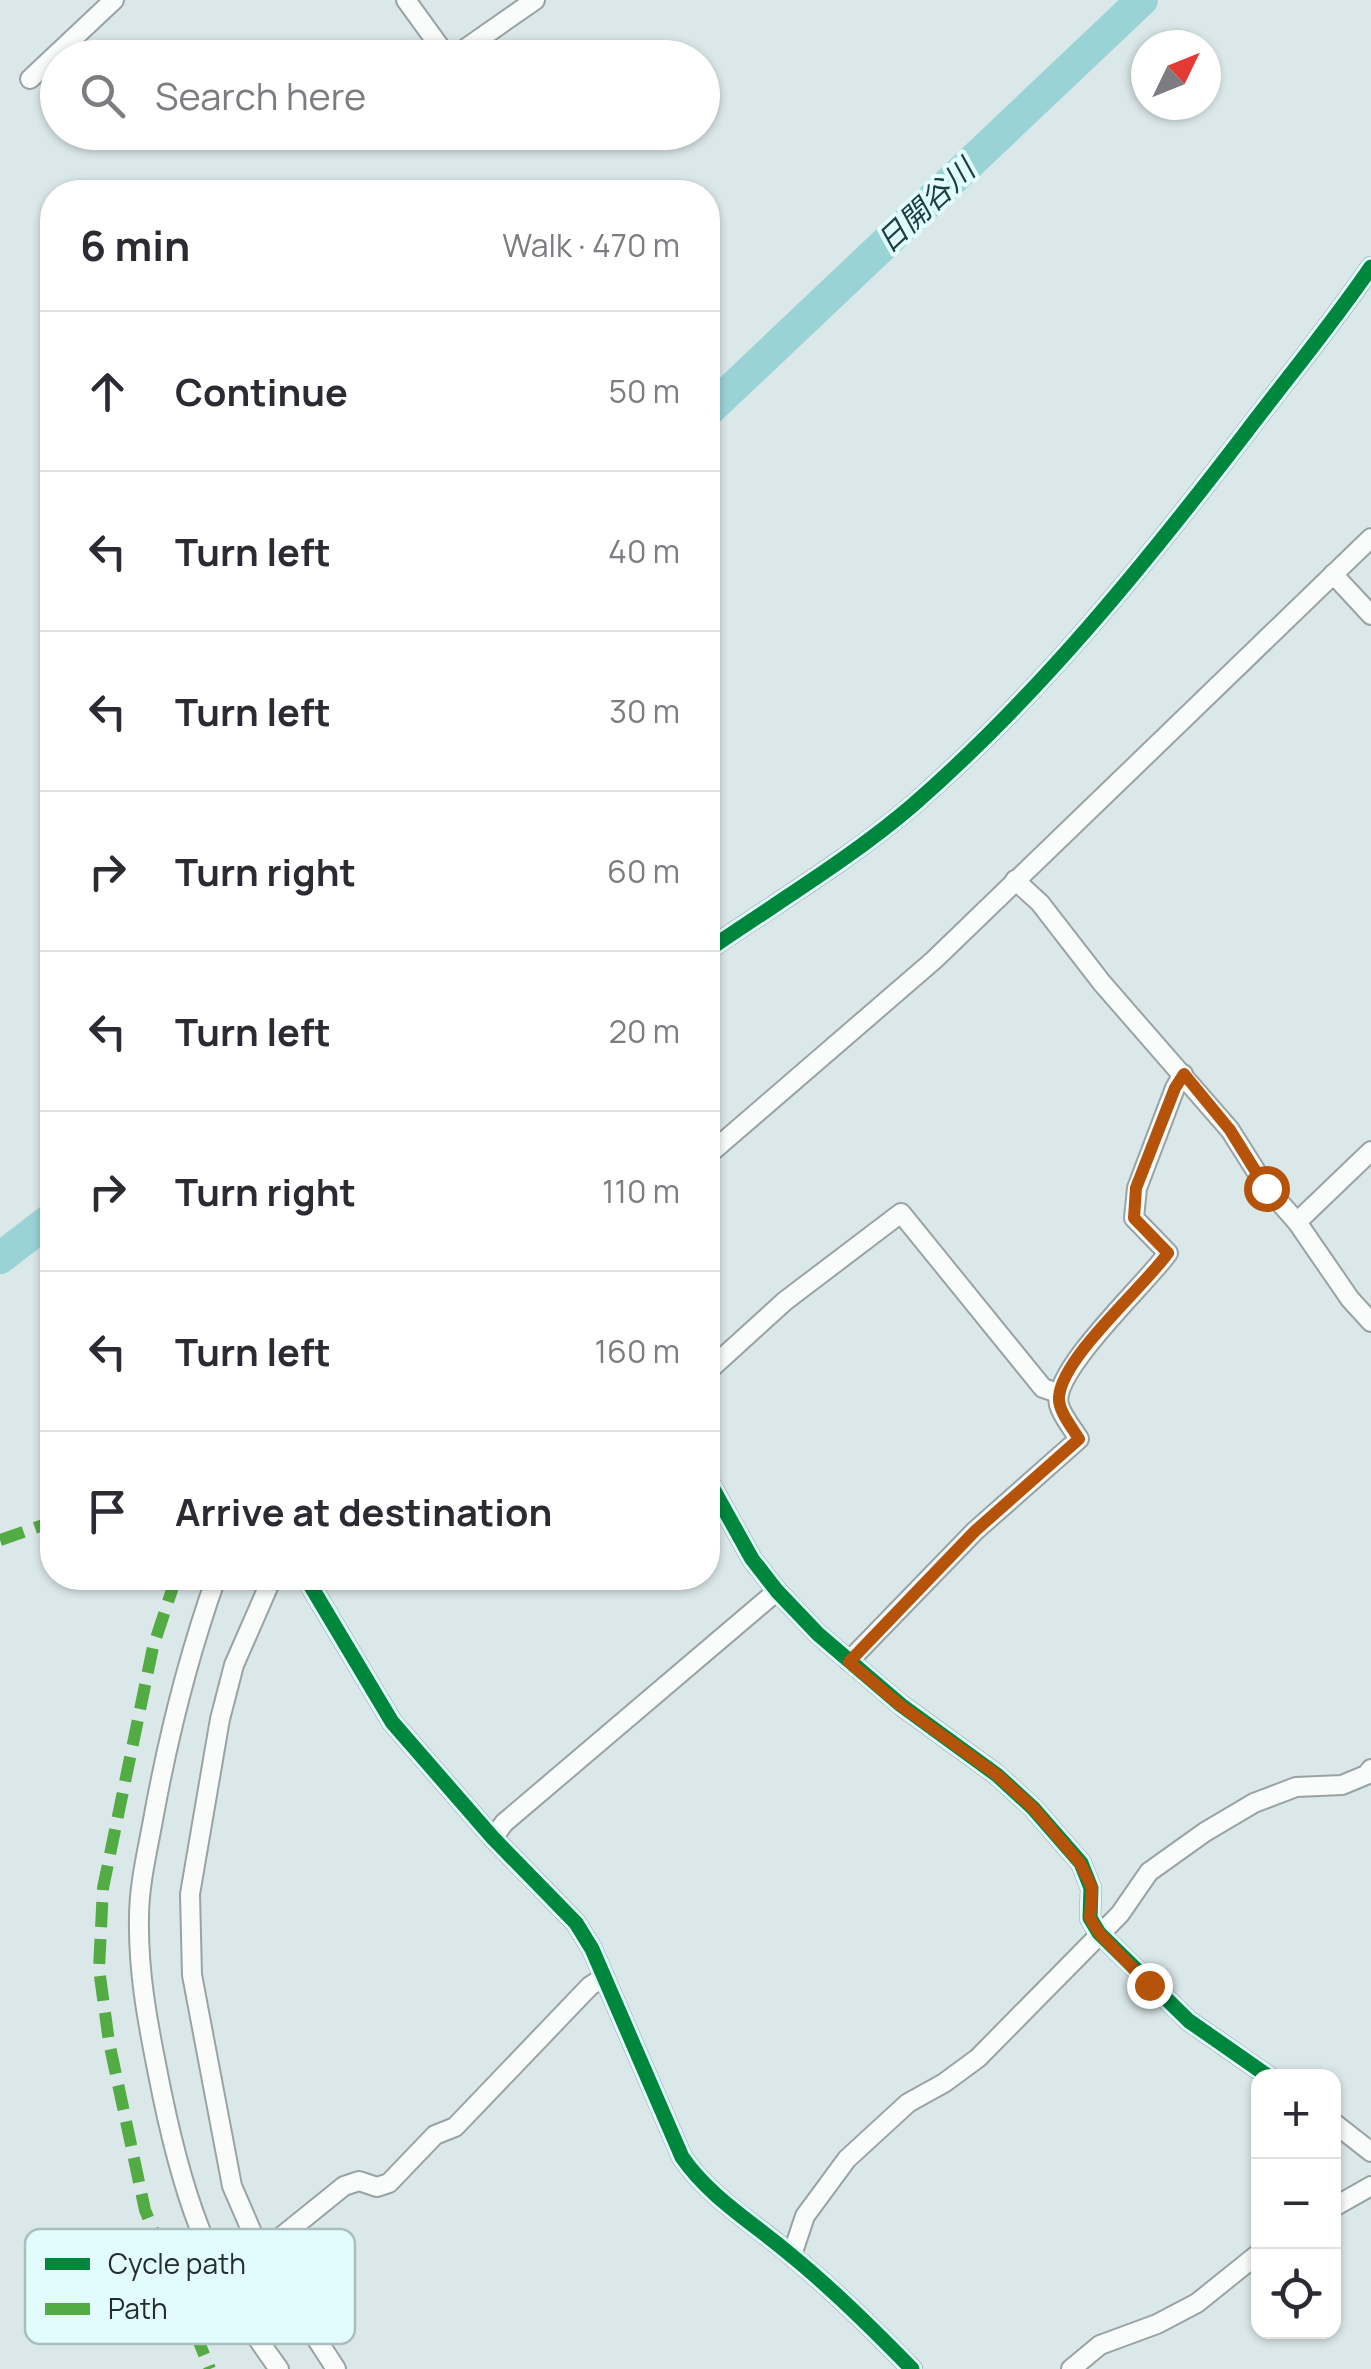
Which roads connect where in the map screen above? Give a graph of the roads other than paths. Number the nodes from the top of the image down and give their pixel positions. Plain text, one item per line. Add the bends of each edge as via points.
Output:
1 (114, 0) edge
2 (406, 0) edge
3 (535, 0) edge
4 (71, 40) edge
5 (436, 40) edge
6 (476, 40) edge
7 (40, 70) edge
8 (30, 79) dead end
9 (1371, 268) edge
10 (1371, 538) edge
11 (1333, 574) junction
12 (1371, 615) edge
13 (1015, 880) junction
14 (720, 942) edge
15 (1184, 1074) junction
16 (720, 1145) edge
17 (1371, 1151) edge
18 (1296, 1222) junction
19 (1371, 1322) edge
20 (720, 1360) edge
21 (1058, 1393) junction
22 (720, 1502) edge
23 (212, 1590) edge
24 (267, 1590) edge
25 (313, 1590) edge
26 (777, 1591) junction
27 (849, 1662) junction
28 (1371, 1769) edge
29 (493, 1838) junction
30 (1099, 1933) junction
31 (604, 1977) junction
32 (1258, 2069) edge
33 (1341, 2128) edge
34 (1371, 2152) edge
35 (1371, 2186) edge
36 (1341, 2204) edge
37 (198, 2229) edge
38 (251, 2229) edge
39 (291, 2229) edge
40 (792, 2256) junction
41 (1251, 2260) edge
42 (262, 2344) edge
43 (320, 2344) edge
44 (278, 2369) edge
45 (336, 2369) edge
46 (912, 2369) edge
47 (1072, 2369) edge

1 - 4 street
2 - 5 street
3 - 6 street
7 - 8 street
9 - 14 street via 1202,491 984,739 864,843
10 - 11 street
11 - 12 street
11 - 13 street
13 - 15 street
13 - 16 street via 934,960
15 - 18 street
15 - 21 street via 1136,1188 1134,1218 1168,1253 1072,1365
17 - 18 street
18 - 19 street
20 - 21 street via 785,1300 900,1213 1043,1388
21 - 27 street via 1079,1439 975,1531
22 - 26 street
23 - 37 street via 161,1775 140,1902 140,1984 170,2139
24 - 38 street via 234,1664 220,1719 190,1894 192,1975 208,2070 232,2186
25 - 29 street via 392,1722
26 - 27 street
26 - 29 street
27 - 30 street via 1033,1808 1080,1863 1092,1888 1090,1918
28 - 30 street via 1342,1785 1296,1787 1205,1832 1149,1872
29 - 31 street via 576,1923
30 - 32 street via 1189,2021
30 - 40 street via 978,2058 908,2103 847,2158 805,2216
31 - 39 street via 456,2127 435,2135 389,2184 344,2186
31 - 40 street via 682,2157 698,2180
33 - 34 street
35 - 36 street
40 - 46 street
41 - 47 street via 1197,2303 1100,2346
42 - 44 street
43 - 45 street

